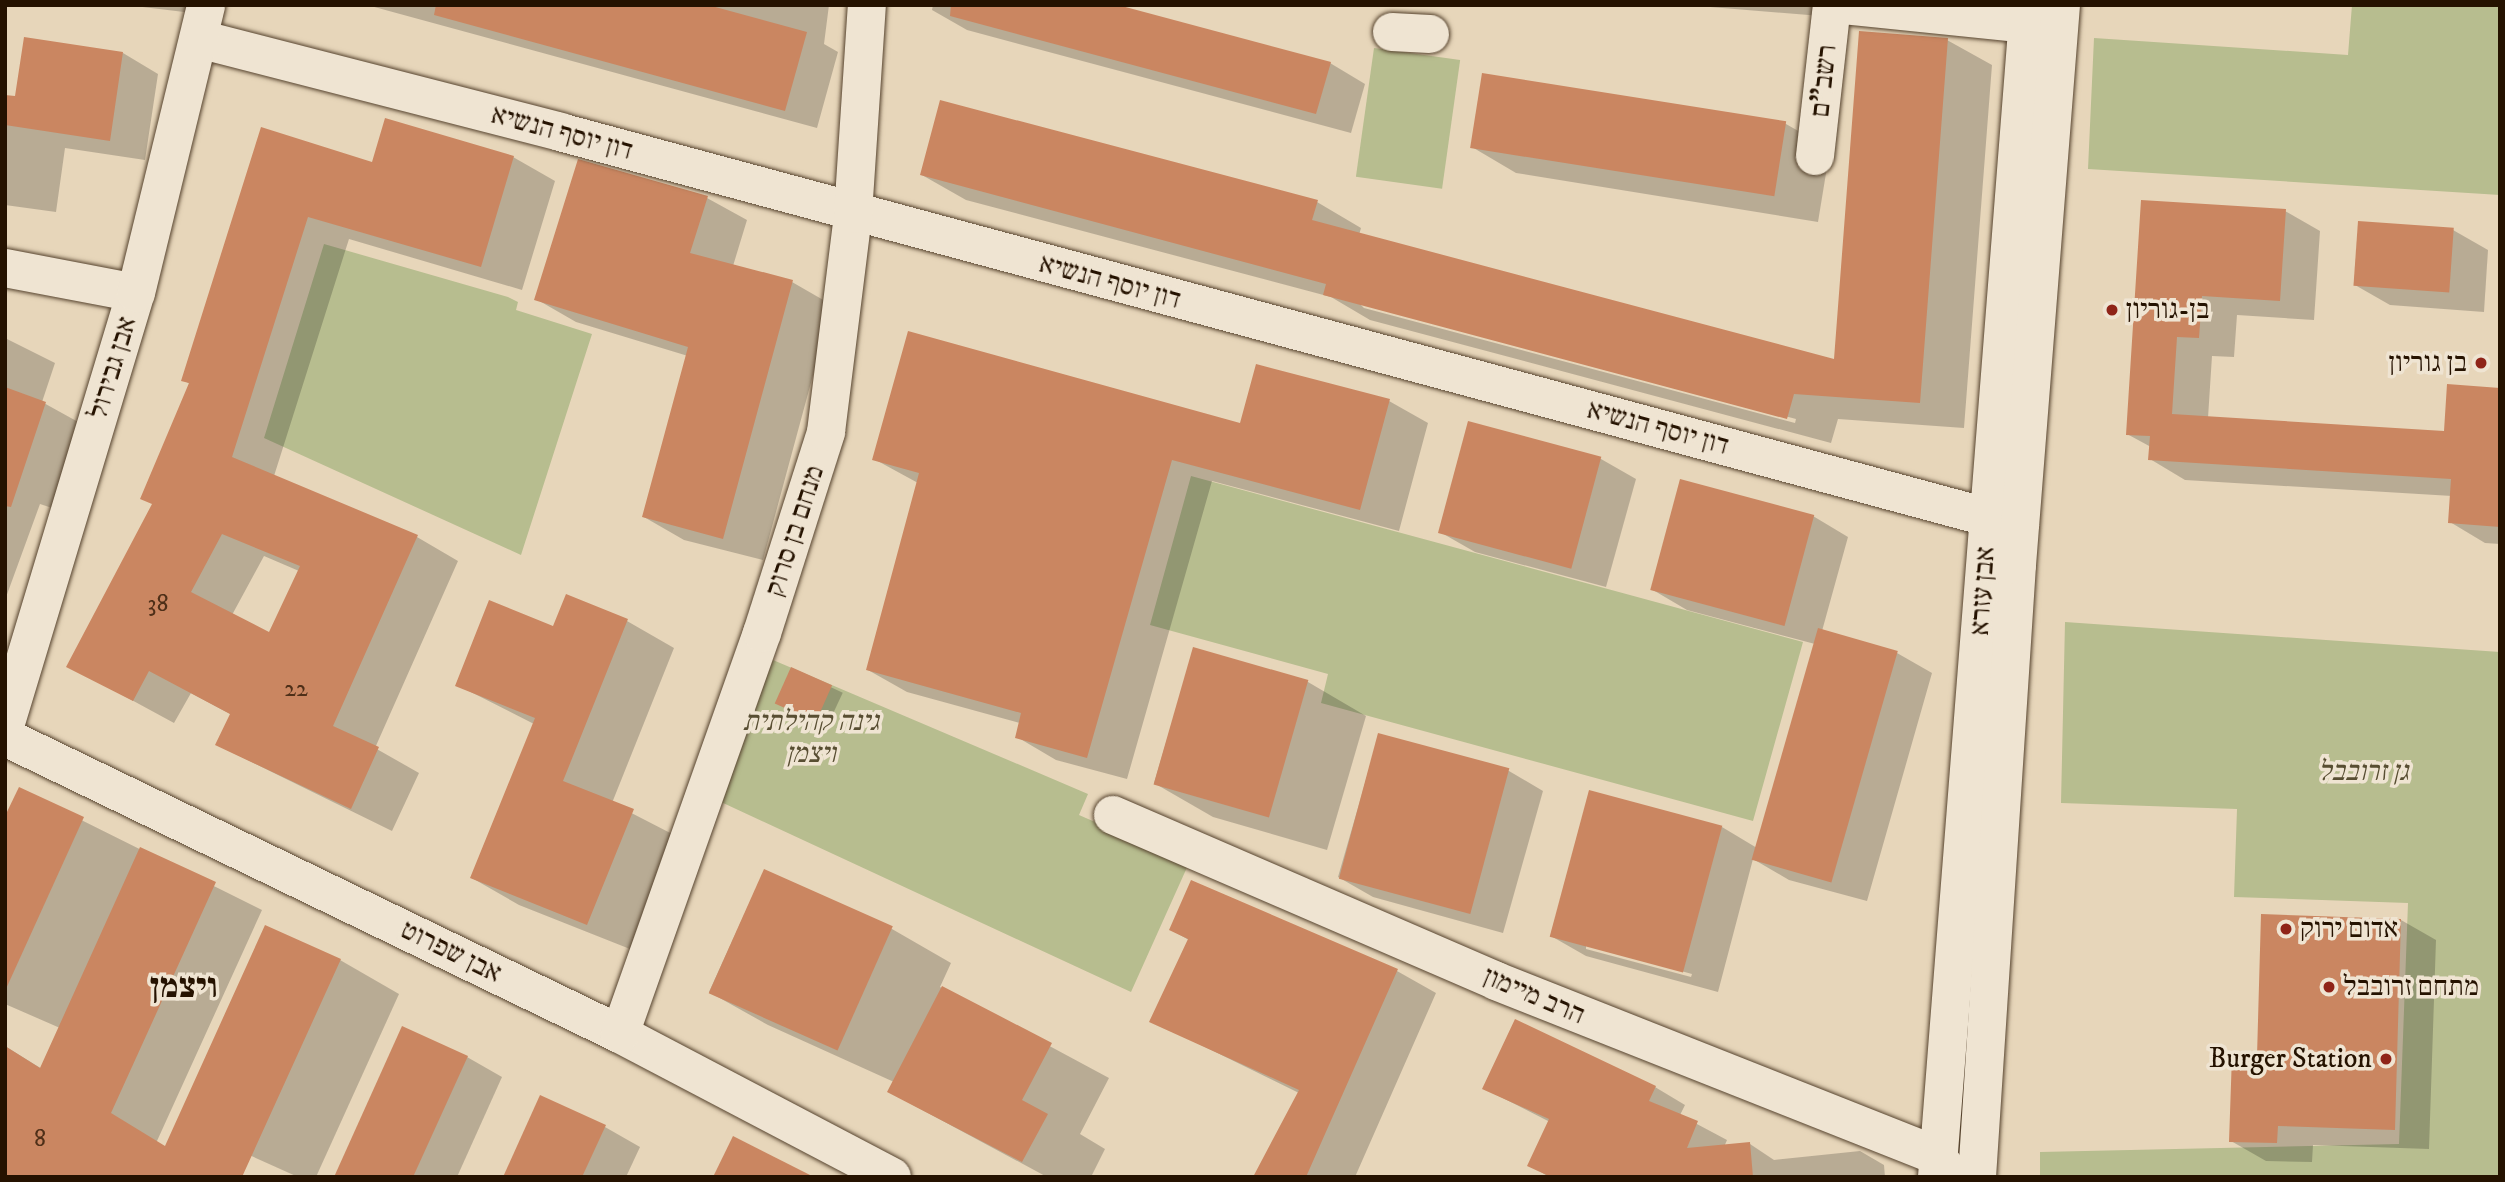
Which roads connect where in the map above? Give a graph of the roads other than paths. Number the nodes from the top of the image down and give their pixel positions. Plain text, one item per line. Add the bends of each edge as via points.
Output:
1 (867, 5) edge
2 (1832, 5) edge
3 (1843, 5) edge
4 (2061, 5) edge
5 (2028, 15) edge
6 (203, 22) edge
7 (1815, 156) dead end
8 (853, 214) junction
9 (5, 268) edge
10 (136, 293) junction
11 (2004, 522) junction
12 (5, 726) edge
13 (5, 737) edge
14 (1112, 815) dead end
15 (620, 1034) junction
16 (1942, 1170) edge
17 (892, 1177) edge
18 (1977, 1177) edge

1 - 8 street, מנחם בן סרוק
2 - 7 street, רשב"ם
3 - 5 street, רשב"ם
4 - 11 street, אבן עזרא
5 - 11 street, אבן עזרא
6 - 8 street, דון יוסף הנשיא via 560,132
6 - 10 street, אבן גבירול
8 - 11 street, דון יוסף הנשיא
8 - 15 street, מנחם בן סרוק via 826,432 762,633
9 - 10 street
10 - 12 street, אבן גבירול
11 - 16 street, אבן עזרא
11 - 18 street, אבן עזרא
13 - 15 street, אבן שפרוט
14 - 16 street, הרב מיימון
15 - 17 street, אבן שפרוט

